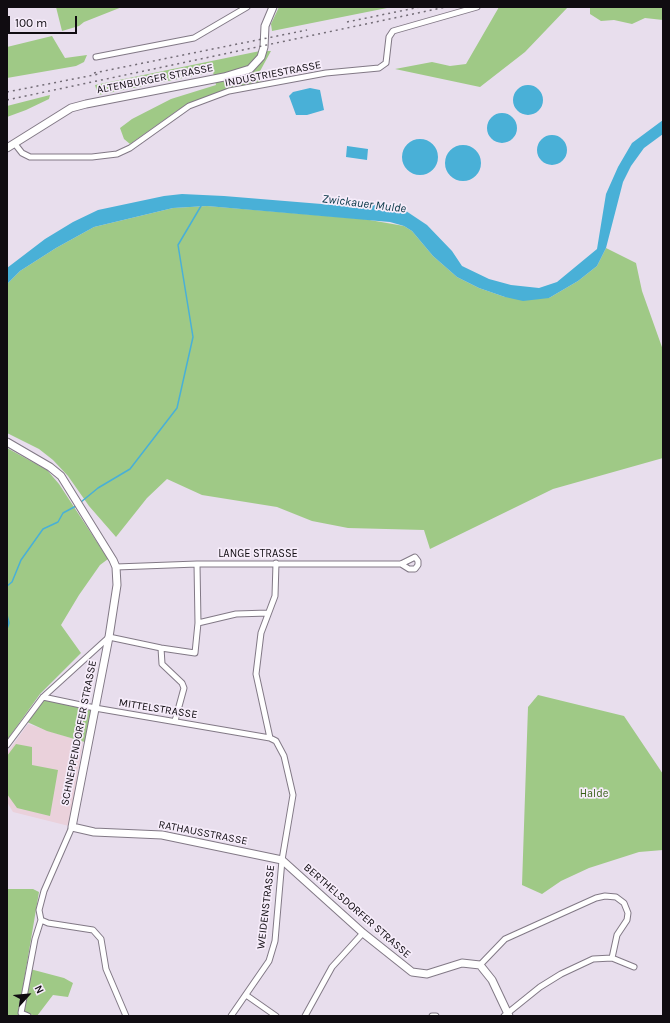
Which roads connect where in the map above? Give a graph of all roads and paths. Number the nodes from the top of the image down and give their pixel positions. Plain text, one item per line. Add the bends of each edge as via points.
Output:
1 (247, 7) edge
2 (273, 7) edge
3 (477, 7) edge
4 (96, 56) dead end
5 (15, 144) junction
6 (7, 148) edge
7 (7, 442) edge
8 (276, 563) junction
9 (197, 564) junction
10 (401, 564) dead end
11 (116, 567) junction
12 (268, 613) junction
13 (198, 623) junction
14 (109, 637) junction
15 (161, 648) junction
16 (43, 697) junction
17 (95, 708) junction
18 (175, 721) junction
19 (270, 738) junction
20 (7, 745) edge
21 (72, 828) junction
22 (282, 860) junction
23 (40, 920) junction
24 (363, 933) junction
25 (612, 958) junction
26 (480, 965) junction
27 (634, 967) dead end
28 (246, 995) junction
29 (507, 1015) edge
30 (28, 1016) edge
31 (124, 1016) edge
32 (231, 1016) edge
33 (276, 1016) edge
34 (305, 1016) edge
35 (432, 1016) edge
36 (436, 1016) edge

1 - 4 street via 194,38
2 - 5 street, ALTENBURGER STRASSE via 265,26 261,57 250,69 224,77 71,108
3 - 5 street, INDUSTRIESTRASSE via 393,31 389,37 386,63 379,68 326,73 229,91 189,106 130,148 117,154 30,157 22,153
5 - 6 street, ALTENBURGER STRASSE
7 - 11 street, SCHNEPPENDORFER STRASSE via 61,476 70,487
8 - 9 street, LANGE STRASSE
8 - 10 street, LANGE STRASSE
8 - 12 street via 275,596
9 - 11 street, LANGE STRASSE
9 - 13 street
11 - 14 street, SCHNEPPENDORFER STRASSE via 117,585
12 - 13 street via 236,614
12 - 19 street via 261,633 256,674
13 - 15 street via 195,653
14 - 15 street
14 - 16 street
14 - 17 street, SCHNEPPENDORFER STRASSE
15 - 18 street via 162,664 184,688
16 - 17 street, MITTELSTRASSE
16 - 20 street
17 - 18 street, MITTELSTRASSE
17 - 21 street, SCHNEPPENDORFER STRASSE
18 - 19 street, MITTELSTRASSE
19 - 22 street, WEIDENSTRASSE via 276,741 284,756 293,795
21 - 22 street, RATHAUSSTRASSE via 94,832 162,835
21 - 23 street, SCHNEPPENDORFER STRASSE via 44,891 39,910
22 - 24 street, BERTHELSDORFER STRASSE
22 - 28 street, WEIDENSTRASSE via 274,942 269,960
23 - 30 street, SCHNEPPENDORFER STRASSE via 22,1014
23 - 31 street via 93,930 101,939 106,969
24 - 26 street, BERTHELSDORFER STRASSE via 412,972 427,974 462,963
24 - 34 street via 332,968
25 - 26 street via 617,935 627,920 628,913 624,903 616,897 605,896 505,939
25 - 27 street
25 - 29 street via 594,959 561,974 540,987
26 - 29 street via 492,980
28 - 32 street, WEIDENSTRASSE
28 - 33 street
35 - 36 street

